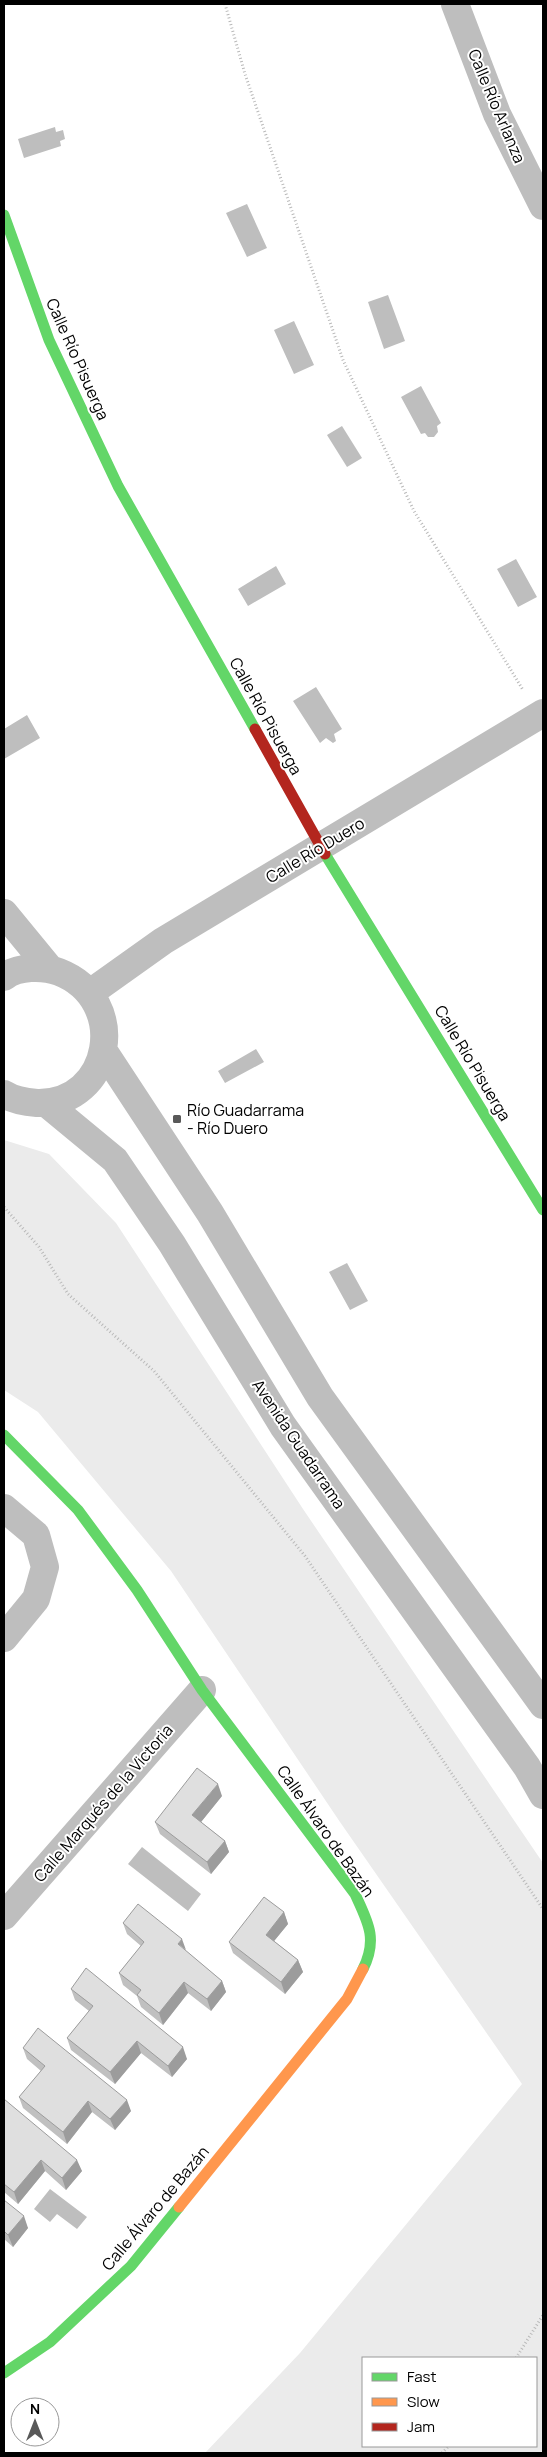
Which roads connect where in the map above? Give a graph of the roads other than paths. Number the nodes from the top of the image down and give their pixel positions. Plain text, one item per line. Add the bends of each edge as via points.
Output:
1 (455, 4) edge
2 (543, 206) edge
3 (4, 215) edge
4 (541, 714) edge
5 (321, 847) junction
6 (4, 913) edge
7 (50, 969) junction
8 (4, 976) edge
9 (90, 993) junction
10 (103, 1050) junction
11 (4, 1094) edge
12 (46, 1103) junction
13 (543, 1210) edge
14 (4, 1435) edge
15 (4, 1508) edge
16 (4, 1638) edge
17 (202, 1690) junction
18 (543, 1705) edge
19 (543, 1795) edge
20 (4, 1916) edge
21 (4, 2372) edge

1 - 2 street, Calle Río Arlanza via 497,114
3 - 5 street, Calle Río Pisuerga via 49,340 118,486
4 - 5 street, Calle Río Duero
5 - 9 street, Calle Río Duero via 163,941
5 - 13 street, Calle Río Pisuerga
6 - 7 street
7 - 8 street via 28,968
7 - 9 street via 72,977
9 - 10 street via 100,1010 105,1030
10 - 12 street via 96,1070 83,1086
10 - 18 street via 210,1214 320,1397
11 - 12 street via 27,1102
12 - 19 street, Avenida Guadarrama via 115,1160 172,1244 283,1426 527,1767
14 - 17 street, Calle Álvaro de Bazán via 78,1510 137,1590
15 - 16 street via 36,1535 45,1567 36,1599
17 - 20 street, Calle Marqués de la Victoria
17 - 21 street, Calle Álvaro de Bazán via 355,1894 370,1926 370,1953 347,1999 131,2266 50,2342

